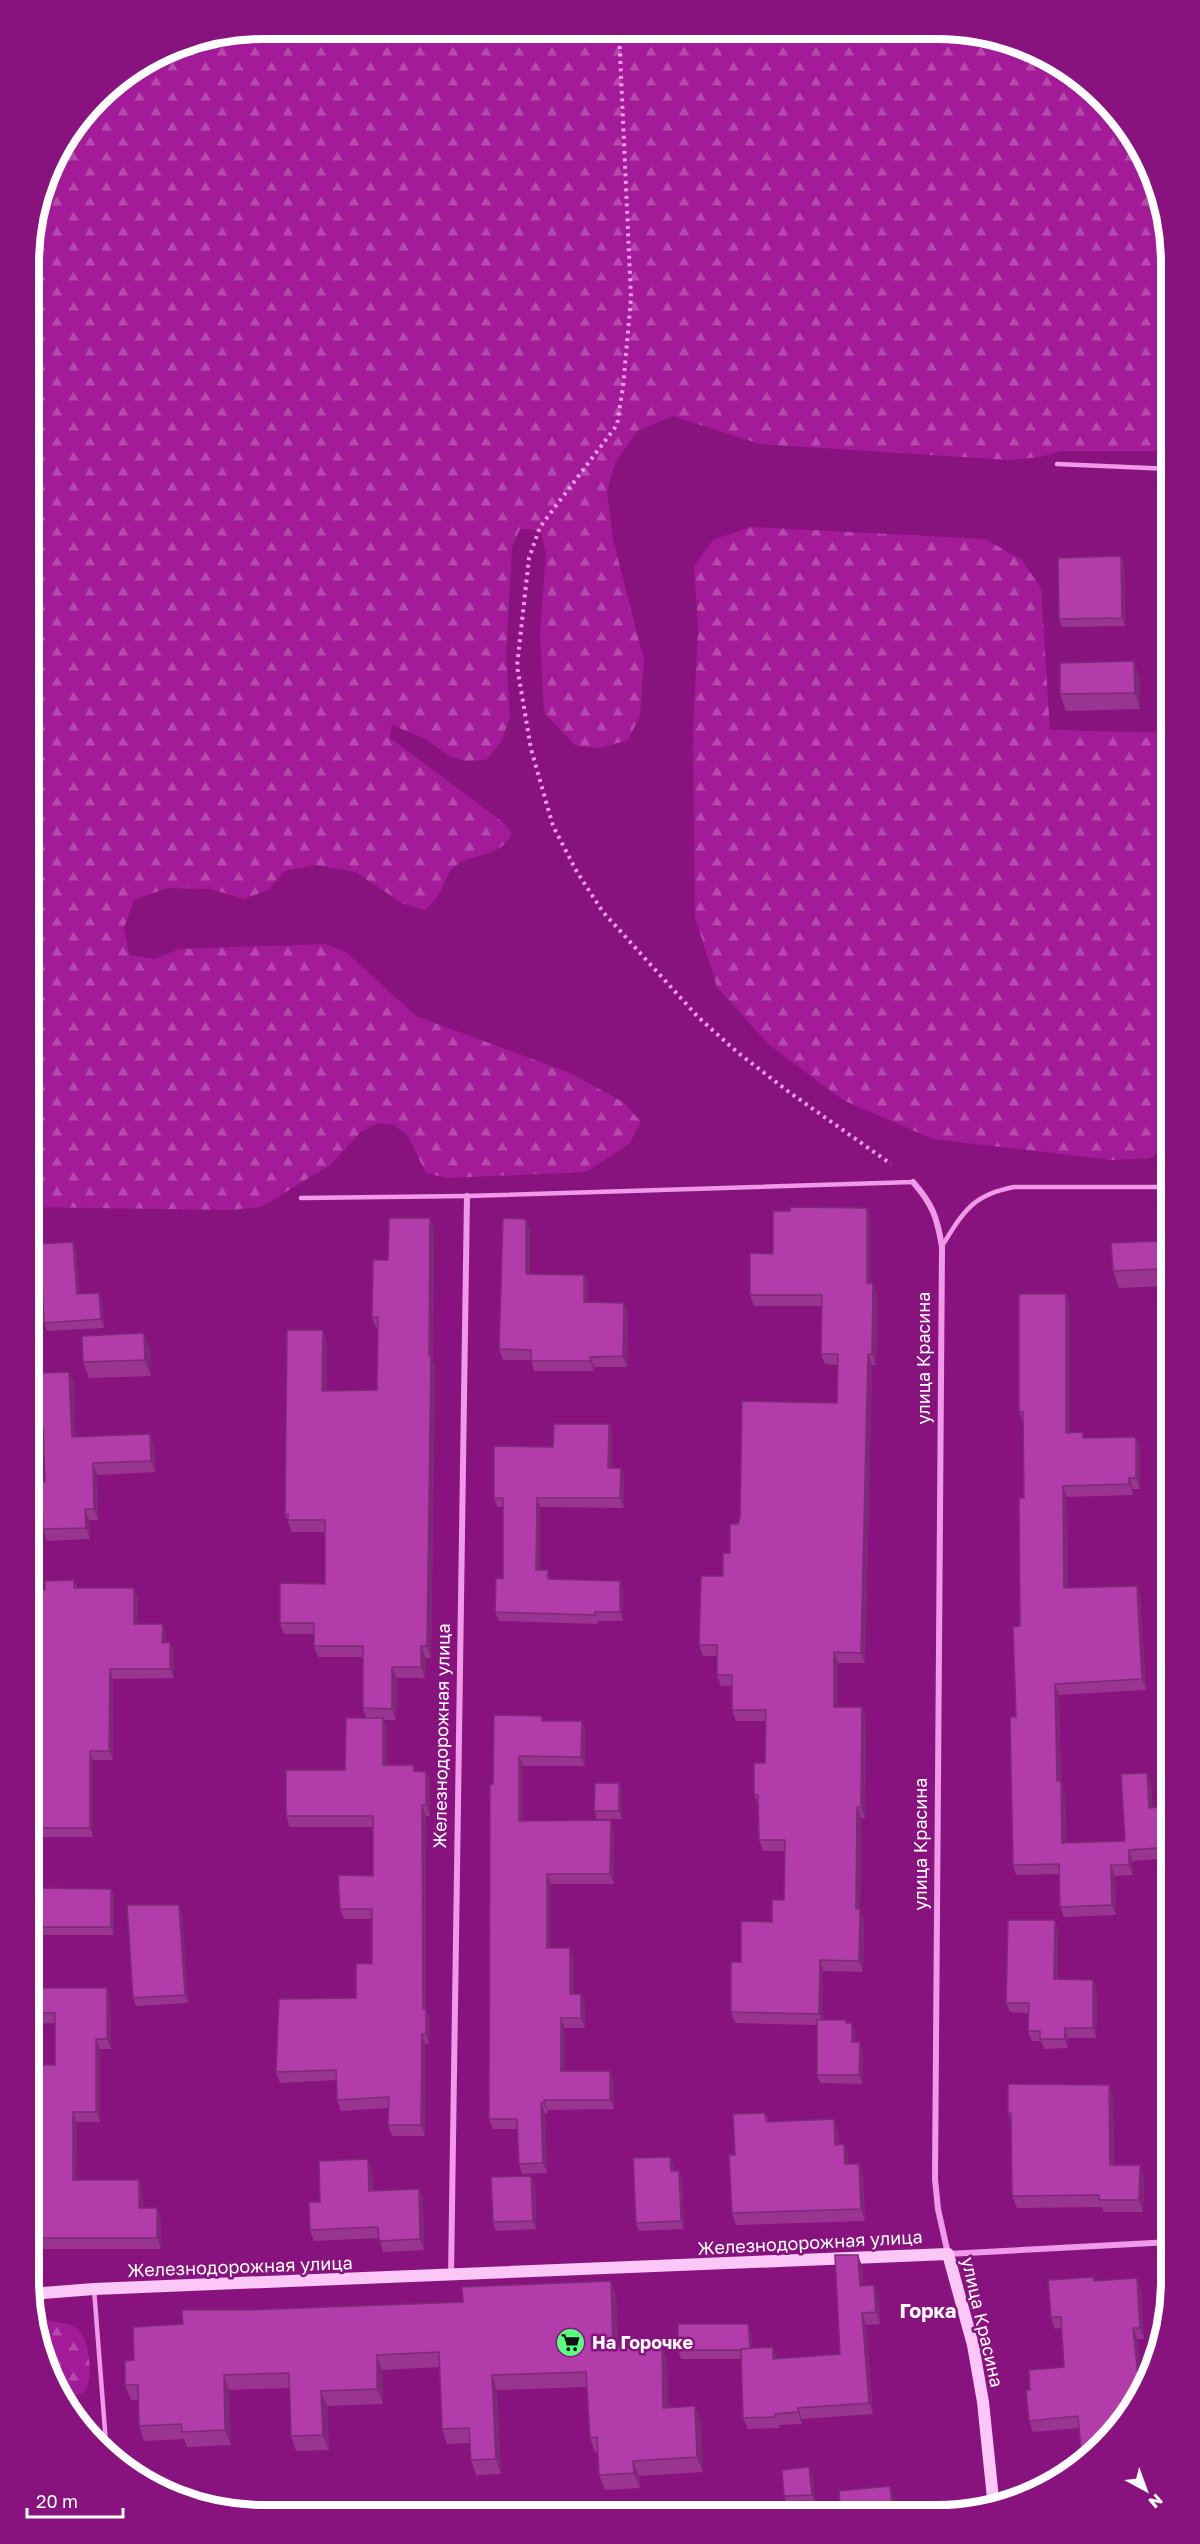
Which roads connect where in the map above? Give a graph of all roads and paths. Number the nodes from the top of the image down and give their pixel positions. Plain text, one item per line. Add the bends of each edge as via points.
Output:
1 (619, 39) edge
2 (1057, 464) dead end
3 (1161, 469) edge
4 (913, 1182) junction
5 (1161, 1187) edge
6 (467, 1196) junction
7 (301, 1198) dead end
8 (942, 1247) junction
9 (1161, 2243) edge
10 (948, 2254) junction
11 (451, 2276) junction
12 (94, 2289) junction
13 (39, 2293) edge
14 (106, 2440) edge
15 (993, 2498) edge

1 - 4 path via 631,298 624,387 617,425 540,527 529,558 517,666 531,749 553,826 603,912 698,1017 737,1052
2 - 3 lane
4 - 6 lane
4 - 8 street, улица Красина via 938,1218
5 - 8 lane via 1014,1187 992,1191 976,1200
6 - 7 lane
6 - 11 street, Железнодорожная улица
8 - 10 street, улица Красина via 935,2179
9 - 10 street, Железнодорожная улица
10 - 11 street, Железнодорожная улица
10 - 15 street, улица Красина via 977,2367
11 - 12 street, Железнодорожная улица
12 - 13 street, Железнодорожная улица
12 - 14 lane

